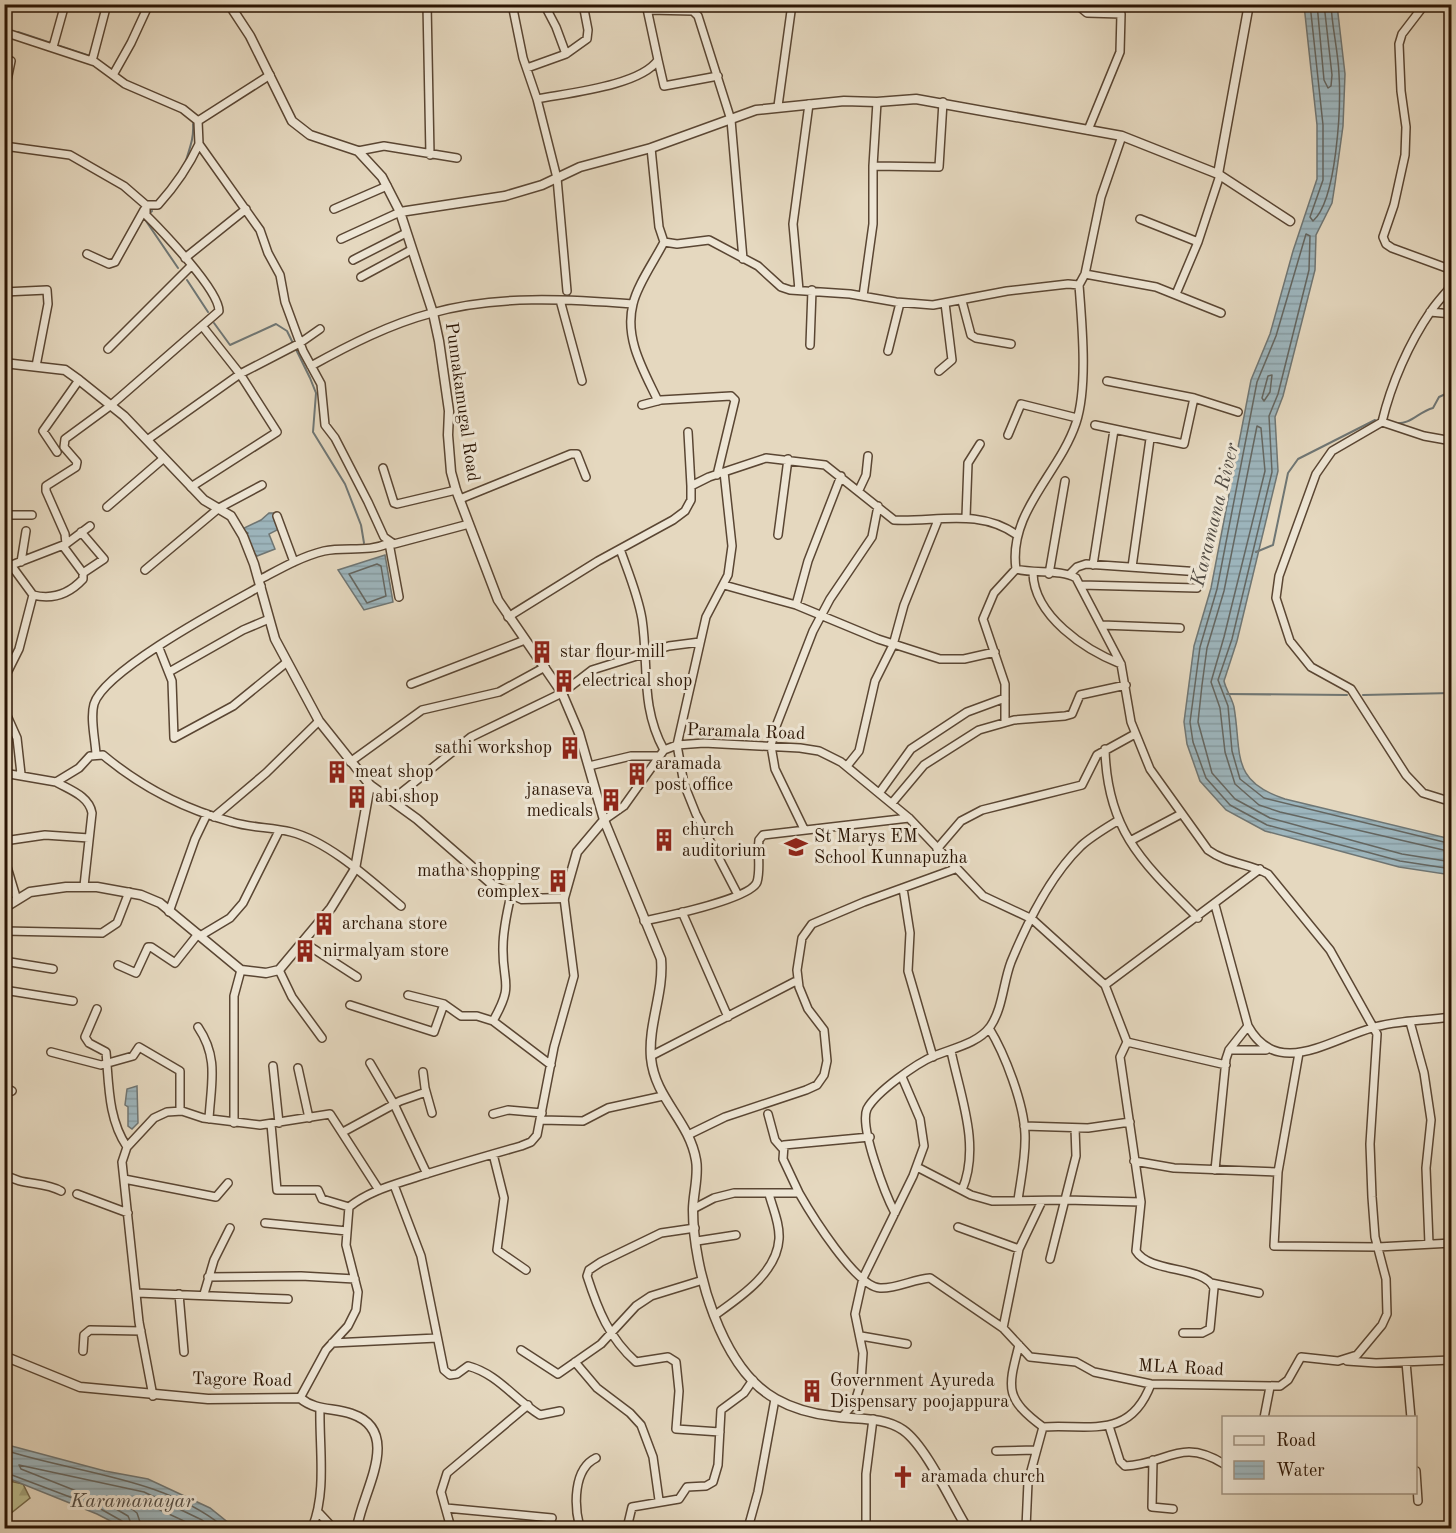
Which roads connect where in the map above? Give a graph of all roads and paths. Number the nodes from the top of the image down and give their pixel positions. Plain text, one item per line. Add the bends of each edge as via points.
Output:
1 (66, 4) edge
2 (107, 4) edge
3 (149, 4) edge
4 (243, 4) edge
5 (427, 4) edge
6 (512, 4) edge
7 (544, 4) edge
8 (583, 4) edge
9 (792, 4) edge
10 (1076, 4) edge
11 (1249, 4) edge
12 (1425, 4) edge
13 (232, 7) edge
14 (647, 7) edge
15 (4, 26) edge
16 (4, 32) edge
17 (13, 35) junction
18 (53, 47) junction
19 (566, 54) junction
20 (658, 60) junction
21 (12, 61) dead end
22 (92, 61) junction
23 (526, 68) junction
24 (113, 75) junction
25 (270, 75) junction
26 (718, 76) junction
27 (4, 95) edge
28 (537, 99) junction
29 (878, 102) junction
30 (944, 102) junction
31 (809, 104) junction
32 (778, 106) junction
33 (731, 120) junction
34 (198, 121) junction
35 (1088, 130) junction
36 (1122, 136) junction
37 (199, 144) junction
38 (4, 146) edge
39 (651, 148) junction
40 (358, 151) junction
41 (430, 155) junction
42 (457, 158) dead end
43 (873, 166) junction
44 (1219, 175) junction
45 (557, 178) junction
46 (387, 186) junction
47 (145, 208) junction
48 (246, 209) junction
49 (334, 209) dead end
50 (400, 212) junction
51 (1140, 219) dead end
52 (1290, 221) dead end
53 (406, 233) junction
54 (341, 239) dead end
55 (664, 242) junction
56 (1198, 242) junction
57 (411, 250) junction
58 (87, 254) dead end
59 (184, 258) junction
60 (743, 259) junction
61 (353, 260) dead end
62 (191, 266) junction
63 (1452, 270) edge
64 (1085, 274) junction
65 (361, 277) dead end
66 (1079, 285) junction
67 (1452, 285) edge
68 (799, 290) junction
69 (812, 290) junction
70 (567, 291) dead end
71 (4, 292) edge
72 (1176, 294) junction
73 (863, 296) junction
74 (560, 300) junction
75 (962, 301) junction
76 (900, 303) junction
77 (945, 303) junction
78 (633, 304) junction
79 (1430, 312) junction
80 (433, 313) junction
81 (1221, 313) dead end
82 (1452, 314) edge
83 (202, 327) junction
84 (320, 329) dead end
85 (300, 343) junction
86 (1011, 344) dead end
87 (810, 345) dead end
88 (108, 349) dead end
89 (888, 351) dead end
90 (4, 363) edge
91 (36, 366) junction
92 (311, 366) junction
93 (939, 371) dead end
94 (240, 374) junction
95 (80, 380) junction
96 (582, 381) dead end
97 (1107, 381) dead end
98 (1194, 398) junction
99 (658, 401) junction
100 (642, 405) dead end
101 (110, 406) junction
102 (1238, 412) dead end
103 (1077, 418) junction
104 (1382, 422) junction
105 (1095, 425) dead end
106 (1114, 430) junction
107 (688, 432) dead end
108 (1008, 435) dead end
109 (1150, 439) junction
110 (147, 440) junction
111 (1452, 441) edge
112 (980, 444) dead end
113 (57, 452) dead end
114 (868, 456) dead end
115 (164, 458) junction
116 (788, 459) junction
117 (383, 468) dead end
118 (721, 473) junction
119 (841, 476) junction
120 (586, 477) dead end
121 (1065, 481) dead end
122 (262, 485) dead end
123 (691, 486) junction
124 (191, 487) junction
125 (456, 490) junction
126 (859, 490) junction
127 (460, 499) junction
128 (878, 506) junction
129 (107, 507) dead end
130 (219, 508) junction
131 (4, 515) edge
132 (32, 515) dead end
133 (277, 516) dead end
134 (966, 517) junction
135 (938, 520) junction
136 (469, 524) junction
137 (90, 526) dead end
138 (26, 531) dead end
139 (81, 532) junction
140 (778, 535) dead end
141 (1017, 535) junction
142 (389, 543) junction
143 (64, 545) junction
144 (620, 549) junction
145 (21, 562) junction
146 (294, 562) junction
147 (1093, 565) junction
148 (8, 566) edge
149 (1132, 567) junction
150 (1016, 569) junction
151 (145, 570) dead end
152 (1201, 572) dead end
153 (83, 573) junction
154 (1032, 573) junction
155 (1049, 574) junction
156 (1070, 574) junction
157 (260, 583) junction
158 (724, 585) junction
159 (1081, 585) junction
160 (1197, 588) dead end
161 (33, 594) junction
162 (399, 597) dead end
163 (796, 605) junction
164 (822, 616) junction
165 (508, 617) junction
166 (269, 619) junction
167 (1102, 625) junction
168 (1180, 628) dead end
169 (525, 640) junction
170 (700, 642) junction
171 (893, 645) junction
172 (159, 648) junction
173 (995, 652) junction
174 (645, 654) junction
175 (287, 662) junction
176 (1121, 664) junction
177 (545, 667) junction
178 (169, 672) junction
179 (4, 679) edge
180 (411, 684) dead end
181 (1125, 685) junction
182 (562, 693) junction
183 (1005, 698) junction
184 (4, 709) edge
185 (319, 721) junction
186 (1005, 722) junction
187 (1135, 734) junction
188 (677, 745) junction
189 (771, 746) junction
190 (1105, 749) junction
191 (661, 753) junction
192 (96, 754) junction
193 (350, 762) junction
194 (589, 766) junction
195 (847, 766) junction
196 (4, 773) edge
197 (21, 774) junction
198 (56, 782) junction
199 (370, 785) junction
200 (880, 792) junction
201 (392, 800) junction
202 (1452, 802) edge
203 (892, 803) junction
204 (1180, 814) junction
205 (211, 816) junction
206 (909, 818) junction
207 (604, 820) junction
208 (1119, 820) junction
209 (804, 829) junction
210 (279, 831) junction
211 (89, 838) junction
212 (4, 841) edge
213 (1130, 841) junction
214 (937, 849) junction
215 (4, 857) edge
216 (355, 869) junction
217 (956, 869) junction
218 (1260, 869) junction
219 (84, 886) junction
220 (903, 888) junction
221 (129, 892) junction
222 (511, 895) junction
223 (738, 895) junction
224 (564, 898) junction
225 (17, 900) junction
226 (1215, 905) junction
227 (401, 906) dead end
228 (4, 908) edge
229 (170, 912) junction
230 (682, 912) junction
231 (1198, 918) junction
232 (1032, 920) junction
233 (644, 921) junction
234 (4, 931) edge
235 (199, 935) junction
236 (303, 942) junction
237 (4, 961) edge
238 (118, 965) dead end
239 (53, 969) dead end
240 (241, 970) junction
241 (279, 970) junction
242 (357, 977) dead end
243 (798, 981) junction
244 (1105, 985) junction
245 (4, 990) edge
246 (408, 995) dead end
247 (73, 1001) dead end
248 (444, 1004) junction
249 (350, 1005) dead end
250 (97, 1009) dead end
251 (728, 1017) junction
252 (1450, 1017) edge
253 (493, 1021) junction
254 (1410, 1022) junction
255 (198, 1026) dead end
256 (1248, 1026) junction
257 (1374, 1027) junction
258 (988, 1028) junction
259 (322, 1038) dead end
260 (1127, 1042) junction
261 (1228, 1050) junction
262 (1266, 1050) junction
263 (951, 1051) junction
264 (51, 1053) dead end
265 (1299, 1053) junction
266 (651, 1056) junction
267 (933, 1057) junction
268 (107, 1063) junction
269 (370, 1063) dead end
270 (551, 1065) junction
271 (1226, 1065) junction
272 (273, 1066) dead end
273 (298, 1068) dead end
274 (423, 1072) dead end
275 (902, 1077) junction
276 (4, 1087) edge
277 (12, 1090) dead end
278 (426, 1092) junction
279 (663, 1096) junction
280 (394, 1104) junction
281 (180, 1111) junction
282 (432, 1113) dead end
283 (493, 1114) dead end
284 (768, 1114) dead end
285 (542, 1116) junction
286 (309, 1118) junction
287 (209, 1119) junction
288 (1130, 1122) junction
289 (234, 1123) junction
290 (275, 1124) junction
291 (1024, 1126) junction
292 (1075, 1128) junction
293 (343, 1132) junction
294 (688, 1135) junction
295 (870, 1137) junction
296 (127, 1147) junction
297 (782, 1148) junction
298 (493, 1154) junction
299 (1134, 1161) junction
300 (917, 1167) junction
301 (1215, 1170) junction
302 (1278, 1172) junction
303 (4, 1174) edge
304 (428, 1174) junction
305 (124, 1179) junction
306 (228, 1183) dead end
307 (394, 1185) junction
308 (379, 1190) junction
309 (962, 1190) junction
310 (61, 1191) dead end
311 (799, 1193) junction
312 (77, 1194) dead end
313 (769, 1194) junction
314 (1018, 1200) junction
315 (1066, 1200) junction
316 (1042, 1201) junction
317 (1141, 1202) junction
318 (349, 1207) junction
319 (693, 1209) junction
320 (128, 1213) junction
321 (895, 1213) junction
322 (265, 1222) dead end
323 (230, 1227) dead end
324 (958, 1227) dead end
325 (694, 1228) junction
326 (347, 1230) junction
327 (736, 1235) dead end
328 (697, 1241) junction
329 (1452, 1243) edge
330 (1429, 1244) junction
331 (1378, 1247) junction
332 (1019, 1249) junction
333 (1050, 1259) dead end
334 (526, 1270) dead end
335 (208, 1277) junction
336 (863, 1278) junction
337 (355, 1279) junction
338 (703, 1280) junction
339 (1211, 1283) junction
340 (137, 1293) junction
341 (1259, 1293) dead end
342 (179, 1294) junction
343 (204, 1294) junction
344 (288, 1299) dead end
345 (715, 1315) junction
346 (1003, 1328) junction
347 (141, 1331) junction
348 (1183, 1333) dead end
349 (609, 1334) junction
350 (861, 1336) junction
351 (437, 1338) junction
352 (332, 1343) junction
353 (907, 1344) dead end
354 (1019, 1344) junction
355 (521, 1350) dead end
356 (83, 1351) dead end
357 (184, 1352) dead end
358 (4, 1356) edge
359 (1345, 1360) junction
360 (1452, 1360) edge
361 (575, 1362) junction
362 (1406, 1362) junction
363 (753, 1380) junction
364 (1151, 1384) junction
365 (1270, 1387) junction
366 (153, 1396) junction
367 (300, 1398) junction
368 (775, 1399) junction
369 (528, 1405) junction
370 (320, 1408) junction
371 (560, 1411) dead end
372 (1263, 1416) edge
373 (1411, 1416) edge
374 (842, 1417) junction
375 (873, 1419) junction
376 (1109, 1426) junction
377 (1042, 1427) junction
378 (720, 1432) junction
379 (1036, 1450) junction
380 (996, 1451) dead end
381 (596, 1458) dead end
382 (1153, 1460) junction
383 (1222, 1463) edge
384 (1417, 1486) edge
385 (659, 1500) junction
386 (1418, 1501) dead end
387 (446, 1508) junction
388 (1173, 1509) dead end
389 (319, 1513) junction
390 (552, 1518) dead end
391 (1026, 1527) edge
392 (312, 1528) edge
393 (333, 1528) edge
394 (357, 1528) edge
395 (451, 1528) edge
396 (580, 1528) edge
397 (627, 1528) edge
398 (748, 1528) edge
399 (867, 1528) edge
400 (967, 1528) edge
401 (1054, 1528) edge

1 - 18 street
2 - 22 street
3 - 24 street
4 - 13 street
5 - 41 street
6 - 23 street
7 - 19 street
8 - 19 street via 587,39
9 - 32 street
10 - 35 street via 1087,13 1121,14 1120,52
11 - 44 street
12 - 63 street via 1399,44 1405,155 1383,237 1392,248
13 - 25 street
14 - 20 street
14 - 26 street via 693,11
15 - 17 street
16 - 17 street
17 - 18 street
18 - 22 street
19 - 23 street
20 - 26 street via 664,86
20 - 28 street via 653,67 621,81
21 - 27 street
22 - 24 street
23 - 28 street
24 - 34 street via 183,109
25 - 34 street
25 - 40 street via 292,121 310,135
26 - 33 street
28 - 45 street
29 - 30 street
29 - 31 street
29 - 43 street
30 - 35 street via 979,112
30 - 43 street via 939,167
31 - 32 street
31 - 68 street via 793,224
32 - 33 street
33 - 39 street
33 - 60 street
34 - 37 street
35 - 36 street
36 - 44 street
36 - 64 street via 1101,197
37 - 47 street via 186,173 172,190 158,205
37 - 48 street
38 - 47 street via 70,155 124,186
39 - 45 street via 580,167
39 - 55 street
40 - 41 street via 384,146
40 - 46 street, Punnakamugal Road
41 - 42 street
43 - 73 street via 873,224
44 - 52 street
44 - 56 street
45 - 50 street via 505,196
45 - 70 street
46 - 49 street
46 - 50 street, Punnakamugal Road
47 - 58 street via 115,262 109,264
47 - 59 street
48 - 59 street
48 - 85 street via 280,275
50 - 53 street, Punnakamugal Road
50 - 54 street
51 - 56 street
53 - 57 street, Punnakamugal Road
53 - 61 street
55 - 60 street via 709,240
55 - 78 street
56 - 72 street
57 - 65 street
57 - 80 street, Punnakamugal Road
59 - 62 street
60 - 68 street via 758,266 781,287
62 - 83 street via 219,304 214,317
62 - 88 street
64 - 66 street
64 - 72 street via 1156,286
66 - 75 street via 1007,291
66 - 103 street via 1083,364
67 - 79 street
68 - 69 street
69 - 73 street
69 - 87 street
71 - 91 street via 47,290
72 - 81 street
73 - 76 street
74 - 78 street
74 - 80 street via 482,304
74 - 96 street
75 - 77 street
75 - 86 street via 971,335
76 - 77 street
76 - 89 street
77 - 93 street via 952,360
78 - 99 street via 634,352
79 - 82 street
79 - 104 street via 1391,387
80 - 92 street via 342,348
80 - 125 street, Punnakamugal Road
83 - 94 street
83 - 101 street
84 - 85 street
85 - 92 street
85 - 94 street
90 - 91 street
91 - 95 street via 64,370
92 - 142 street via 321,384 325,425
94 - 110 street
94 - 124 street via 277,432
95 - 101 street
95 - 113 street via 43,431
97 - 98 street
98 - 102 street
98 - 109 street via 1184,444
99 - 100 street
99 - 118 street via 732,396 735,400
101 - 110 street
101 - 143 street via 65,439 64,447 77,462 76,467 46,486 65,534
103 - 108 street via 1021,404
103 - 141 street via 1053,471 1026,510
104 - 111 street
104 - 202 street via 1332,451 1316,474 1279,576 1275,598 1290,641 1311,667 1351,689 1406,775 1423,793
105 - 106 street
106 - 109 street
106 - 147 street
107 - 123 street
109 - 149 street
110 - 115 street
112 - 134 street via 968,463
114 - 126 street
115 - 124 street
115 - 129 street
116 - 118 street via 766,458
116 - 119 street via 825,465
116 - 140 street
117 - 125 street via 394,503
118 - 123 street
118 - 158 street via 732,546
119 - 126 street
119 - 163 street via 808,561
120 - 127 street via 577,454 571,454
121 - 155 street
122 - 130 street
123 - 144 street via 691,500 685,511
124 - 130 street
125 - 127 street, Punnakamugal Road
126 - 128 street
127 - 136 street, Punnakamugal Road
128 - 135 street via 894,520
128 - 164 street via 872,537
130 - 151 street
130 - 157 street via 231,516 243,536
131 - 132 street
133 - 146 street
134 - 135 street
134 - 141 street via 998,524
135 - 171 street via 907,597
136 - 142 street
136 - 165 street, Punnakamugal Road
137 - 139 street
138 - 145 street
139 - 143 street
139 - 153 street via 104,559
141 - 150 street
142 - 146 street via 325,551
142 - 162 street
143 - 145 street
143 - 153 street
144 - 165 street
144 - 174 street via 637,596
145 - 148 street
146 - 157 street
147 - 149 street
147 - 156 street via 1077,567
148 - 161 street
149 - 152 street
150 - 154 street
150 - 173 street via 994,593 984,612 984,625
153 - 161 street via 83,579 66,593 44,598
154 - 155 street
154 - 176 street via 1035,591 1065,630 1100,656
155 - 156 street
156 - 159 street
157 - 166 street
157 - 172 street
158 - 163 street
158 - 170 street via 705,617
159 - 160 street
159 - 167 street
161 - 179 street via 19,649
163 - 164 street
164 - 171 street
164 - 189 street via 805,648
165 - 169 street, Punnakamugal Road
166 - 175 street via 274,639
166 - 178 street
167 - 168 street
167 - 176 street
169 - 177 street, Punnakamugal Road
169 - 180 street
170 - 174 street
170 - 188 street
171 - 173 street via 953,660
171 - 195 street via 871,694 859,751
172 - 178 street
172 - 192 street via 110,680 98,694 93,716
173 - 183 street
174 - 182 street via 592,670
174 - 191 street via 649,714
175 - 178 street via 234,706 174,738
175 - 185 street
176 - 181 street
177 - 182 street, Punnakamugal Road
177 - 193 street via 499,692 422,710
181 - 186 street via 1080,695 1075,709 1065,716
181 - 187 street
182 - 194 street, Punnakamugal Road
182 - 201 street via 471,737
183 - 186 street
183 - 200 street via 967,712 911,749
184 - 197 street via 17,738
185 - 193 street
185 - 205 street via 266,773
186 - 203 street via 979,730 934,757
187 - 190 street
187 - 204 street via 1150,769
188 - 189 street, Paramala Road
188 - 191 street, Paramala Road
188 - 223 street via 692,804
189 - 195 street, Paramala Road via 819,751
189 - 209 street via 775,770
190 - 208 street via 1108,791
190 - 214 street via 1092,762 1082,785 982,810 961,821
191 - 194 street, Paramala Road
191 - 207 street via 624,806
192 - 198 street
192 - 205 street via 103,754 151,789
193 - 199 street
194 - 207 street, Punnakamugal Road
195 - 200 street, Paramala Road
196 - 197 street
197 - 198 street
198 - 211 street via 91,806
199 - 201 street
199 - 216 street
200 - 203 street, Paramala Road
201 - 222 street via 494,886
203 - 206 street, Paramala Road
204 - 213 street
204 - 218 street via 1218,858
205 - 210 street
205 - 229 street via 195,839
206 - 209 street
206 - 214 street, Paramala Road
207 - 224 street via 577,852
207 - 233 street, Punnakamugal Road
208 - 213 street
208 - 232 street via 1071,857
209 - 223 street via 763,835 757,851 757,882
210 - 216 street via 306,838
210 - 235 street via 243,903 230,918
211 - 212 street via 45,835
211 - 219 street
213 - 231 street
214 - 217 street, Paramala Road
215 - 225 street
216 - 227 street
216 - 236 street via 331,908
217 - 220 street
217 - 232 street, Paramala Road via 983,896
218 - 226 street
218 - 257 street via 1330,950
219 - 221 street
219 - 225 street via 44,889
220 - 243 street via 812,924 798,953
220 - 267 street via 910,933 909,972
221 - 229 street via 160,903
221 - 234 street via 117,923 102,933
222 - 224 street via 544,901
222 - 253 street via 502,950 506,998
223 - 230 street
224 - 270 street via 574,976
225 - 228 street
226 - 231 street
226 - 256 street
229 - 235 street
230 - 233 street
230 - 251 street
231 - 244 street
232 - 244 street, Paramala Road
232 - 258 street via 1010,964 997,1013
233 - 266 street, Punnakamugal Road via 661,959 663,980 652,1024
235 - 238 street via 176,963 148,947 135,973
235 - 240 street
236 - 241 street
236 - 242 street
237 - 239 street
240 - 241 street
240 - 289 street via 234,996
241 - 259 street via 292,997
243 - 251 street
243 - 294 street via 808,1009 819,1020 826,1038 827,1061 817,1085 725,1117
244 - 260 street, Paramala Road
245 - 247 street
246 - 248 street
248 - 249 street via 434,1032
248 - 253 street via 461,1016
250 - 268 street via 85,1037 104,1049
251 - 266 street
252 - 254 street
253 - 270 street
254 - 257 street
254 - 330 street via 1424,1073 1431,1120 1426,1179
255 - 287 street via 212,1056
256 - 261 street
256 - 262 street
257 - 265 street
257 - 331 street via 1377,1047 1370,1144
258 - 263 street
258 - 291 street via 1006,1059
260 - 271 street
260 - 288 street via 1120,1057
261 - 262 street
261 - 271 street
262 - 265 street
263 - 267 street
263 - 309 street via 969,1137 969,1175
264 - 268 street via 101,1065
265 - 302 street
266 - 279 street, Punnakamugal Road via 653,1077
267 - 275 street
268 - 281 street via 133,1056 139,1047 180,1071
268 - 296 street via 112,1113
269 - 280 street
270 - 285 street
271 - 301 street
272 - 290 street
273 - 286 street
274 - 278 street
275 - 295 street via 868,1109
275 - 300 street via 923,1133 924,1146
276 - 277 street
278 - 280 street
278 - 282 street
279 - 285 street via 608,1108 583,1121
279 - 294 street, Punnakamugal Road
280 - 293 street
280 - 304 street
281 - 287 street
281 - 296 street via 154,1118
283 - 285 street via 508,1110
284 - 297 street via 775,1140
285 - 298 street via 531,1142
286 - 290 street
286 - 293 street via 330,1114
287 - 289 street
288 - 292 street
288 - 299 street
289 - 290 street
290 - 318 street via 277,1190 318,1190 322,1199
291 - 292 street
291 - 314 street
292 - 315 street via 1076,1156
293 - 308 street
294 - 319 street, Punnakamugal Road via 696,1161
295 - 297 street
295 - 321 street via 876,1169
296 - 305 street via 122,1162
297 - 311 street via 787,1171
298 - 304 street
298 - 334 street via 504,1198 497,1251
299 - 301 street
299 - 317 street
300 - 309 street
300 - 321 street
301 - 302 street
302 - 331 street via 1274,1246
303 - 310 street
304 - 307 street
305 - 306 street via 216,1197
305 - 320 street
307 - 308 street
307 - 351 street via 422,1256
308 - 318 street
309 - 314 street via 992,1201
311 - 313 street
311 - 336 street via 816,1223
312 - 320 street
313 - 319 street via 734,1193
313 - 345 street via 779,1226 780,1241 775,1254 760,1279
314 - 316 street
315 - 316 street
315 - 317 street
315 - 333 street
316 - 332 street
317 - 339 street via 1138,1255
318 - 326 street
319 - 325 street, Punnakamugal Road
320 - 340 street
321 - 336 street
322 - 326 street
323 - 335 street
324 - 332 street
325 - 328 street, Punnakamugal Road
325 - 349 street via 661,1233 589,1270 587,1276
326 - 337 street via 346,1245
327 - 328 street
328 - 338 street, Punnakamugal Road
329 - 330 street
330 - 331 street
331 - 359 street via 1386,1279 1387,1314 1365,1348
332 - 346 street
335 - 337 street
335 - 343 street
336 - 346 street, MLA Road via 879,1288 930,1278
336 - 350 street via 855,1314
337 - 352 street via 356,1310
338 - 345 street, Punnakamugal Road
338 - 349 street via 651,1296
339 - 341 street
339 - 348 street via 1212,1326 1205,1332
340 - 342 street
340 - 347 street
342 - 343 street
342 - 357 street
343 - 344 street
345 - 363 street, Punnakamugal Road via 731,1353
346 - 354 street, MLA Road
347 - 356 street via 90,1330 84,1335
347 - 366 street
349 - 361 street
349 - 378 street via 636,1362 668,1356 676,1362 676,1429
350 - 353 street
350 - 374 street via 861,1382 855,1402
351 - 352 street
351 - 369 street via 444,1370 450,1375 468,1366 480,1369
352 - 367 street
354 - 364 street, MLA Road via 1030,1357 1076,1362 1094,1372
354 - 377 street via 1010,1389 1021,1412
355 - 361 street via 558,1374
358 - 366 street, Tagore Road via 80,1388
359 - 362 street
359 - 365 street via 1301,1357 1285,1384
360 - 362 street
361 - 385 street via 597,1388 640,1425 650,1447
362 - 373 street
363 - 368 street, Punnakamugal Road
363 - 378 street via 744,1393 721,1410
364 - 365 street, MLA Road
364 - 376 street via 1136,1412
365 - 372 street
366 - 367 street, Tagore Road
367 - 370 street, Tagore Road
368 - 374 street via 810,1412
368 - 398 street
369 - 371 street via 540,1415
369 - 387 street via 447,1473 441,1492
370 - 389 street
370 - 394 street, Tagore Road via 355,1414 376,1434 376,1466
374 - 375 street
375 - 399 street via 866,1474
375 - 400 street via 902,1428 916,1443
376 - 377 street
376 - 382 street via 1125,1466
377 - 379 street
378 - 385 street via 713,1482 706,1486 690,1485 679,1499
379 - 380 street
379 - 391 street via 1028,1482
381 - 396 street via 586,1463 580,1474
382 - 383 street via 1193,1450
382 - 388 street via 1152,1507
384 - 386 street
385 - 397 street via 633,1507
387 - 390 street
387 - 395 street
389 - 392 street
389 - 393 street
391 - 401 street

